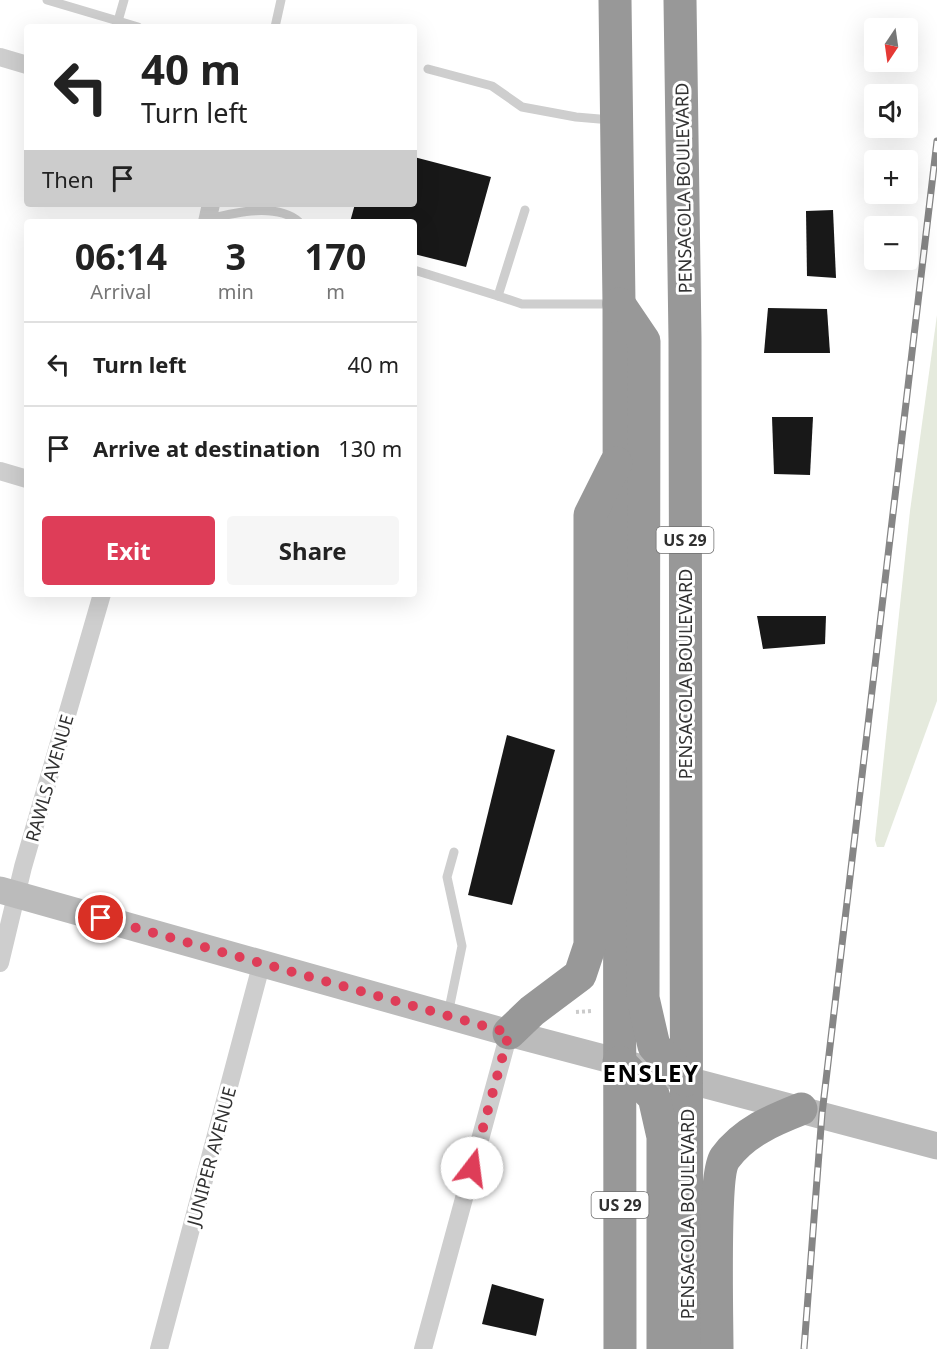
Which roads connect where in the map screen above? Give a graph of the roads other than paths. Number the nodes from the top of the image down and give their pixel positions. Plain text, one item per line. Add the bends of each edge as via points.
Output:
1 (47, 0) edge
2 (124, 0) edge
3 (269, 0) edge
4 (615, 0) edge
5 (680, 0) edge
6 (281, 2) edge
7 (118, 21) junction
8 (128, 24) edge
9 (276, 24) edge
10 (0, 57) edge
11 (24, 64) edge
12 (428, 69) dead end
13 (617, 120) junction
14 (525, 210) dead end
15 (209, 215) edge
16 (295, 219) edge
17 (417, 271) edge
18 (498, 296) junction
19 (619, 304) junction
20 (619, 456) junction
21 (0, 471) edge
22 (24, 478) edge
23 (101, 597) edge
24 (454, 852) dead end
25 (8, 893) edge
26 (262, 962) junction
27 (0, 963) edge
28 (448, 1016) junction
29 (509, 1033) junction
30 (619, 1062) junction
31 (686, 1080) junction
32 (801, 1109) junction
33 (937, 1146) edge
34 (159, 1349) edge
35 (423, 1349) edge
36 (620, 1349) edge
37 (663, 1349) edge
38 (687, 1349) edge
39 (717, 1349) edge

1 - 7 lane
2 - 7 lane
3 - 6 lane
4 - 13 highway, US 29
5 - 31 highway, PENSACOLA BOULEVARD / US 29
6 - 9 lane
7 - 8 lane
10 - 11 street
12 - 13 lane via 492,86 522,107
13 - 19 highway, US 29
14 - 18 lane
15 - 16 lane via 264,212
17 - 18 lane
18 - 19 lane via 532,304
19 - 20 highway, US 29
19 - 31 highway via 644,341 643,998 654,1046
20 - 29 highway via 590,515 590,945 580,975
20 - 30 highway, US 29
21 - 22 street
23 - 25 street, RAWLS AVENUE
24 - 28 lane via 447,876 462,946
25 - 26 street
25 - 27 street, RAWLS AVENUE
26 - 28 street
26 - 34 street, JUNIPER AVENUE
28 - 29 street
29 - 30 street
29 - 35 street
30 - 31 street
30 - 36 highway, US 29
30 - 37 highway via 654,1097 663,1137
31 - 32 street
31 - 38 highway, PENSACOLA BOULEVARD / US 29
32 - 33 street
32 - 39 highway via 744,1137 723,1160 718,1207

